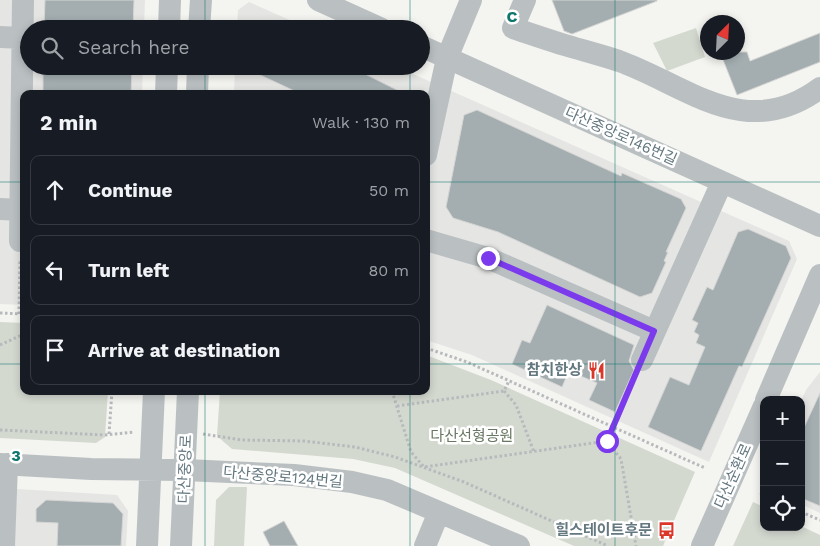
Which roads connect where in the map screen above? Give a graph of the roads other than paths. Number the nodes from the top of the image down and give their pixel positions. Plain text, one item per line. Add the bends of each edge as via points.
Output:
1 (23, 0) edge
2 (170, 0) edge
3 (201, 0) edge
4 (318, 0) edge
5 (472, 0) edge
6 (525, 0) edge
7 (22, 20) edge
8 (169, 20) edge
9 (200, 20) edge
10 (362, 20) edge
11 (0, 37) edge
12 (20, 38) edge
13 (430, 50) edge
14 (447, 58) junction
15 (20, 66) edge
16 (167, 75) edge
17 (198, 75) edge
18 (820, 88) edge
19 (166, 90) edge
20 (198, 90) edge
21 (430, 137) edge
22 (722, 182) junction
23 (10, 209) edge
24 (820, 226) edge
25 (20, 241) road end
26 (430, 241) edge
27 (820, 275) edge
28 (654, 331) junction
29 (642, 360) road end
30 (154, 395) edge
31 (188, 395) edge
32 (768, 396) edge
33 (760, 415) edge
34 (4, 464) edge
35 (151, 470) junction
36 (186, 470) junction
37 (439, 512) junction
38 (4, 546) edge
39 (147, 546) edge
40 (181, 546) edge
41 (425, 546) edge
42 (519, 546) edge
43 (702, 546) edge

1 - 7 street
2 - 8 street
3 - 9 street
4 - 10 street
5 - 14 street
6 - 18 street via 513,28 619,61 710,103 749,112 783,108
11 - 12 street
13 - 14 street, 다산중앙로146번길
14 - 21 street
14 - 22 street, 다산중앙로146번길
15 - 23 street
16 - 19 street
17 - 20 street
22 - 24 street, 다산중앙로146번길
22 - 28 street
23 - 25 street
26 - 28 street via 488,258
27 - 32 street
28 - 29 street
30 - 35 street
31 - 36 street, 다산중앙로
33 - 43 street, 다산순환로
34 - 35 street, 다산중앙로124번길
34 - 38 street
35 - 36 street, 다산중앙로124번길
35 - 39 street
36 - 37 street, 다산중앙로124번길 via 294,475 352,482 387,490
36 - 40 street, 다산중앙로
37 - 41 street
37 - 42 street, 다산중앙로124번길

